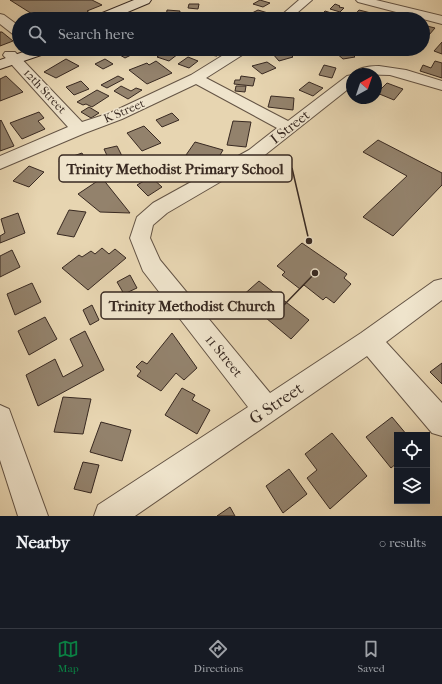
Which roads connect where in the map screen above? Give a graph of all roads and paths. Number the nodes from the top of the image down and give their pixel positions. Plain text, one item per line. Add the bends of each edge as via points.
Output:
1 (145, 0) edge
2 (159, 0) edge
3 (306, 0) edge
4 (362, 0) edge
5 (117, 12) edge
6 (132, 12) edge
7 (291, 12) edge
8 (410, 12) edge
9 (430, 17) edge
10 (0, 18) edge
11 (442, 20) edge
12 (12, 27) edge
13 (18, 56) edge
14 (231, 56) edge
15 (7, 59) edge
16 (382, 69) edge
17 (196, 78) junction
18 (346, 84) edge
19 (442, 86) edge
20 (289, 128) junction
21 (79, 129) junction
22 (0, 163) edge
23 (144, 222) joint
24 (442, 288) edge
25 (369, 341) junction
26 (266, 409) junction
27 (0, 418) edge
28 (442, 423) edge
29 (33, 516) edge
30 (109, 516) edge

1 - 5 street
2 - 6 street
3 - 7 street
4 - 8 street
9 - 11 street
10 - 12 street
13 - 15 street
14 - 17 street, K Street
15 - 21 street, 12th Street
16 - 19 street
17 - 20 street
17 - 21 street, K Street via 116,116
18 - 20 street, I Street
20 - 23 street, I Street via 255,154 160,208
21 - 22 street, K Street
23 - 26 street, 11 Street via 140,238 151,265
24 - 25 street, G Street
25 - 26 street, G Street
25 - 28 street
26 - 30 street, G Street
27 - 29 street

